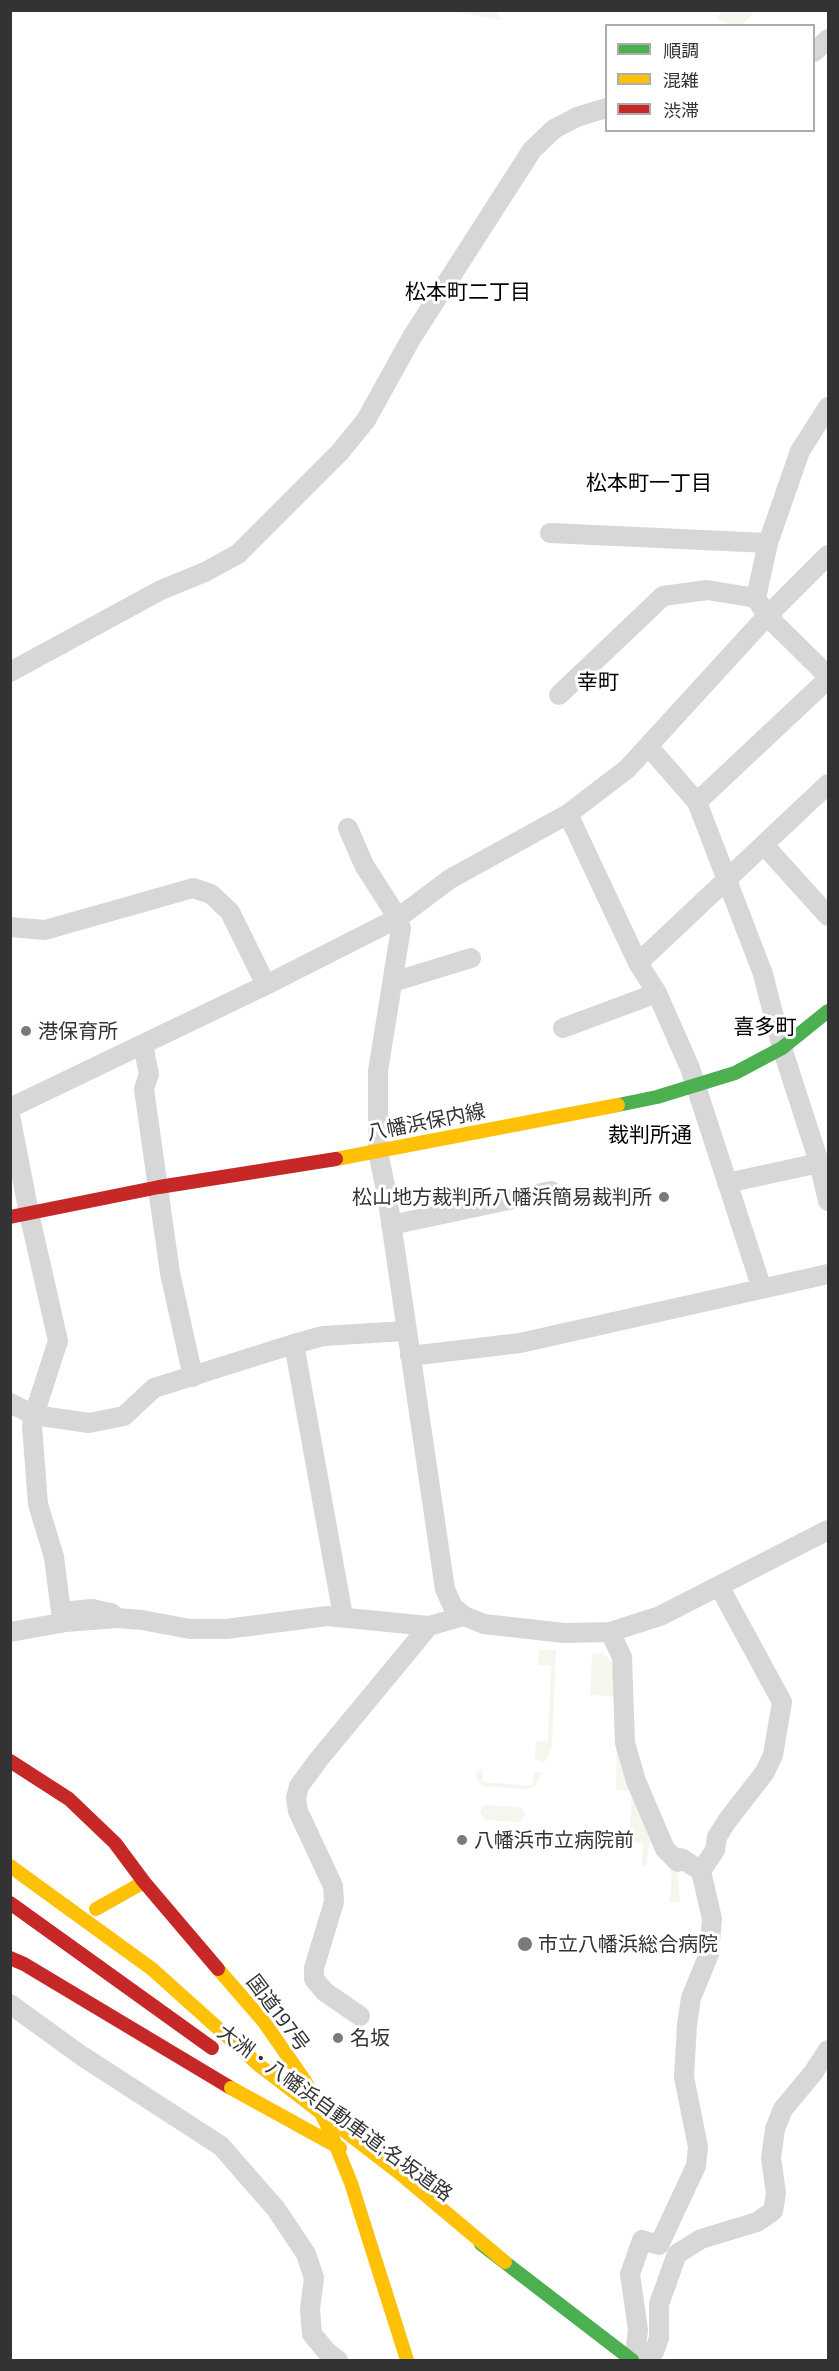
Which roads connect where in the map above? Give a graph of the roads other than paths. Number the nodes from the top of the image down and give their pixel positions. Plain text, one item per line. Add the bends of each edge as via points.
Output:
1 (828, 39) edge
2 (815, 50) edge
3 (605, 108) edge
4 (828, 407) edge
5 (550, 533) dead end
6 (768, 543) junction
7 (828, 555) edge
8 (756, 598) junction
9 (767, 616) junction
10 (10, 672) edge
11 (828, 677) edge
12 (559, 695) dead end
13 (648, 746) junction
14 (828, 784) edge
15 (697, 802) junction
16 (568, 814) junction
17 (348, 828) dead end
18 (764, 845) junction
19 (728, 879) junction
20 (828, 916) edge
21 (398, 918) junction
22 (10, 927) edge
23 (471, 958) dead end
24 (638, 963) junction
25 (393, 982) junction
26 (266, 985) junction
27 (657, 993) junction
28 (828, 1011) edge
29 (563, 1028) dead end
30 (143, 1044) junction
31 (782, 1048) junction
32 (695, 1086) junction
33 (10, 1108) edge
34 (10, 1115) edge
35 (378, 1152) junction
36 (819, 1163) junction
37 (727, 1183) junction
38 (159, 1187) junction
39 (551, 1191) dead end
40 (828, 1201) edge
41 (20, 1215) edge
42 (391, 1225) junction
43 (828, 1274) edge
44 (762, 1289) junction
45 (406, 1331) junction
46 (294, 1344) junction
47 (410, 1356) junction
48 (193, 1377) junction
49 (10, 1403) edge
50 (34, 1415) junction
51 (828, 1530) edge
52 (719, 1586) junction
53 (343, 1616) junction
54 (464, 1616) junction
55 (117, 1618) junction
56 (429, 1626) junction
57 (10, 1632) edge
58 (610, 1632) junction
59 (10, 1761) edge
60 (10, 1866) edge
61 (701, 1871) junction
62 (144, 1882) junction
63 (10, 1903) edge
64 (96, 1909) dead end
65 (10, 1958) edge
66 (10, 2004) edge
67 (360, 2016) dead end
68 (828, 2050) edge
69 (226, 2058) dead end
70 (245, 2072) dead end
71 (381, 2171) junction
72 (506, 2262) junction
73 (338, 2361) edge
74 (407, 2361) edge
75 (632, 2361) edge

1 - 2 street
3 - 10 street via 554,129 532,150 412,337 366,420 340,452 238,554 161,590
4 - 6 street via 800,451
5 - 6 street
6 - 8 street
7 - 9 street
8 - 9 street
8 - 12 street via 706,590 663,596
9 - 11 street
9 - 13 street
11 - 15 street
13 - 15 street
13 - 16 street via 627,769
14 - 18 street
15 - 19 street
16 - 21 street via 450,879
16 - 24 street
17 - 21 street via 364,865
18 - 19 street
18 - 20 street
19 - 24 street
19 - 31 street via 763,974
21 - 25 street via 401,928
21 - 26 street
22 - 26 street via 45,930 193,888 211,894 230,912
23 - 25 street
24 - 27 street
25 - 35 street via 378,1071
26 - 30 street
27 - 29 street
27 - 32 street
28 - 31 main road, 八幡浜保内線
30 - 33 street
30 - 38 street via 149,1074 144,1089
31 - 32 main road, 八幡浜保内線 via 735,1073
31 - 36 street
32 - 35 main road, 八幡浜保内線 via 657,1097
32 - 37 street
34 - 41 street
35 - 38 main road, 八幡浜保内線
35 - 42 street
36 - 37 street
36 - 40 street
37 - 44 street
38 - 41 main road, 八幡浜保内線
38 - 48 street via 170,1273
39 - 42 street
41 - 50 street via 58,1341
42 - 45 street
43 - 44 street
44 - 47 street via 520,1342
45 - 46 street via 323,1336
45 - 47 street
46 - 48 street
46 - 53 street
47 - 54 street via 445,1589 453,1607
48 - 50 street via 154,1388 124,1416 89,1423
49 - 50 street
50 - 55 street via 38,1504 54,1557 61,1612 92,1610
51 - 52 street
52 - 58 street via 660,1616
52 - 61 street via 782,1702 773,1755 765,1772 727,1821
53 - 55 street via 217,1629
53 - 56 street
54 - 56 street
54 - 58 street via 484,1624 578,1634
55 - 57 street
56 - 67 street via 318,1759 299,1786 296,1798 298,1811 333,1886 334,1902 314,1979 324,1992
58 - 61 street via 622,1657 625,1743 636,1781 665,1849 678,1862 681,1857
59 - 62 main road, 国道197号 via 69,1799 114,1843
60 - 72 main road, bridge via 152,1969 260,2066 398,2172
61 - 68 street via 712,1919 709,1954 691,1998 684,2077 697,2157 659,2245 642,2240 630,2274 638,2330 636,2347 644,2354 654,2352 659,2338 659,2304 676,2254 701,2239 757,2222 773,2211 776,2193 771,2158 775,2129 783,2109
62 - 64 main road
62 - 74 main road, 国道197号 via 264,2022 304,2081 351,2183
63 - 69 main road, 大洲・八幡浜自動車道;名坂道路
65 - 71 main road, bridge
66 - 73 street via 221,2146 276,2209 306,2254 314,2278 312,2334
70 - 71 main road, 大洲・八幡浜自動車道;名坂道路
71 - 72 main road, 大洲・八幡浜自動車道;名坂道路, bridge
72 - 75 main road, 大洲・八幡浜自動車道;名坂道路

